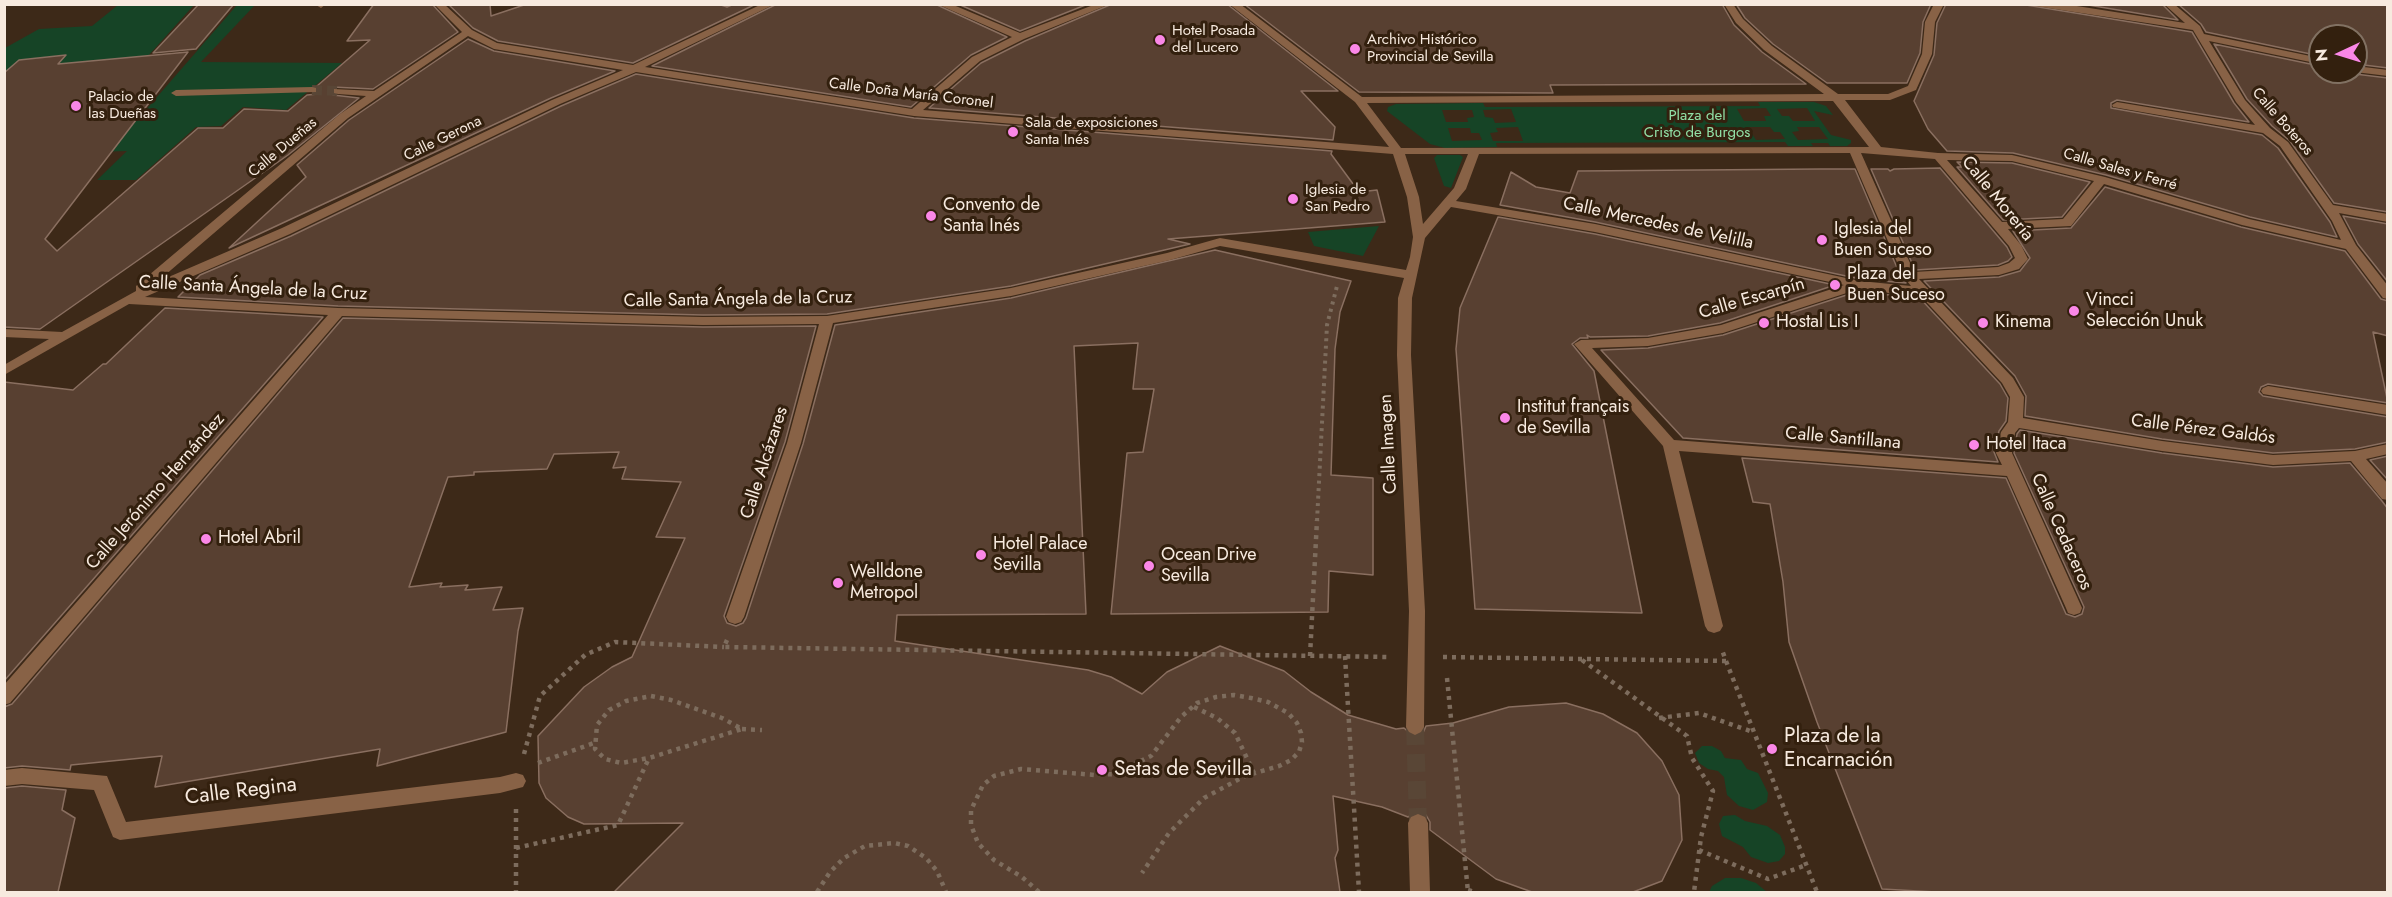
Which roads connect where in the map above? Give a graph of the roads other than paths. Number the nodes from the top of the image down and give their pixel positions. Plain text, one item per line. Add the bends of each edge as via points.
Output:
1 (438, 4) edge
2 (771, 4) edge
3 (941, 4) edge
4 (1106, 4) edge
5 (1233, 4) edge
6 (1728, 4) edge
7 (1939, 4) edge
8 (2026, 4) edge
9 (2168, 4) edge
10 (468, 32) junction
11 (2198, 32) junction
12 (1020, 37) junction
13 (2308, 58) edge
14 (633, 69) junction
15 (2368, 70) edge
16 (2388, 73) edge
17 (312, 90) tunnel mouth
18 (338, 91) tunnel mouth
19 (176, 93) dead end
20 (378, 94) junction
21 (1838, 99) junction
22 (1359, 100) junction
23 (2117, 105) dead end
24 (914, 112) junction
25 (2266, 130) junction
26 (1854, 150) junction
27 (1877, 150) junction
28 (1475, 151) junction
29 (1398, 152) junction
30 (1938, 156) junction
31 (2101, 179) junction
32 (1449, 203) junction
33 (2329, 208) junction
34 (2388, 218) edge
35 (1999, 226) junction
36 (1419, 237) junction
37 (2350, 246) junction
38 (1410, 275) junction
39 (1909, 276) junction
40 (1860, 285) junction
41 (1921, 289) junction
42 (2388, 295) edge
43 (127, 300) junction
44 (338, 312) junction
45 (827, 320) junction
46 (4, 333) edge
47 (65, 336) junction
48 (4, 371) edge
49 (2268, 391) dead end
50 (2388, 410) edge
51 (2015, 422) junction
52 (1670, 445) junction
53 (2388, 448) edge
54 (2355, 456) junction
55 (2012, 471) junction
56 (2388, 495) edge
57 (2074, 608) dead end
58 (735, 616) road end
59 (1714, 627) road end
60 (4, 698) edge
61 (1415, 727) tunnel mouth
62 (4, 778) edge
63 (516, 781) road end
64 (1418, 823) tunnel mouth
65 (1420, 892) edge

1 - 10 street, Calle Doña María Coronel
2 - 14 street, Calle Gerona
3 - 12 street
4 - 12 street
5 - 22 street
6 - 21 street via 1738,21 1768,48
7 - 21 street via 1930,22 1927,54 1912,88 1890,97
8 - 11 street
9 - 11 street, Calle Boteros
10 - 14 street, Calle Doña María Coronel via 494,46
10 - 20 street, Calle Dueñas
11 - 13 street
11 - 25 street, Calle Boteros via 2241,102
12 - 24 street via 976,59
14 - 24 street, Calle Doña María Coronel
14 - 43 street, Calle Gerona via 286,231
15 - 16 street
17 - 19 street
18 - 20 street
20 - 43 street, Calle Dueñas via 345,116
21 - 22 street
21 - 27 street
22 - 29 street
23 - 25 street
24 - 29 street, Calle Doña María Coronel
25 - 33 street, Calle Boteros via 2284,144
26 - 27 street
26 - 28 street
26 - 39 street
27 - 30 street, Calle Sales y Ferré
28 - 29 street
28 - 32 street via 1460,189
29 - 36 street via 1413,197
30 - 31 street, Calle Sales y Ferré via 2012,158
30 - 35 street, Calle Morería
31 - 35 street via 2067,223
31 - 37 street, Calle Sales y Ferré via 2246,222
32 - 36 street
32 - 40 street, Calle Mercedes de Velilla via 1595,228
33 - 34 street
33 - 37 street, Calle Boteros
35 - 39 street, Calle Morería via 2022,259 2014,266 1999,271
36 - 38 street, Calle Imagen
37 - 42 street, Calle Boteros
38 - 45 street, Calle Santa Ángela de la Cruz via 1220,242 990,296
38 - 61 street, Calle Imagen via 1405,298 1404,355 1417,610
39 - 41 street
40 - 41 street, Calle Mercedes de Velilla via 1904,291
40 - 52 street, Calle Escarpín via 1723,329 1648,342 1581,344
41 - 51 street via 2008,381 2017,397
43 - 44 street, Calle Santa Ángela de la Cruz
43 - 47 street
44 - 45 street, Calle Santa Ángela de la Cruz via 703,321
44 - 60 street, Calle Jerónimo Hernández
45 - 58 street, Calle Alcázares via 794,443
46 - 47 street
47 - 48 street
49 - 50 street
51 - 54 street, Calle Pérez Galdós via 2273,460
51 - 55 street, Calle Cedaceros via 2008,432 2004,453
52 - 55 street, Calle Santillana
52 - 59 street
53 - 54 street, Calle Pérez Galdós
54 - 56 street
55 - 57 street, Calle Cedaceros
62 - 63 street, Calle Regina via 100,782 120,831
64 - 65 street

